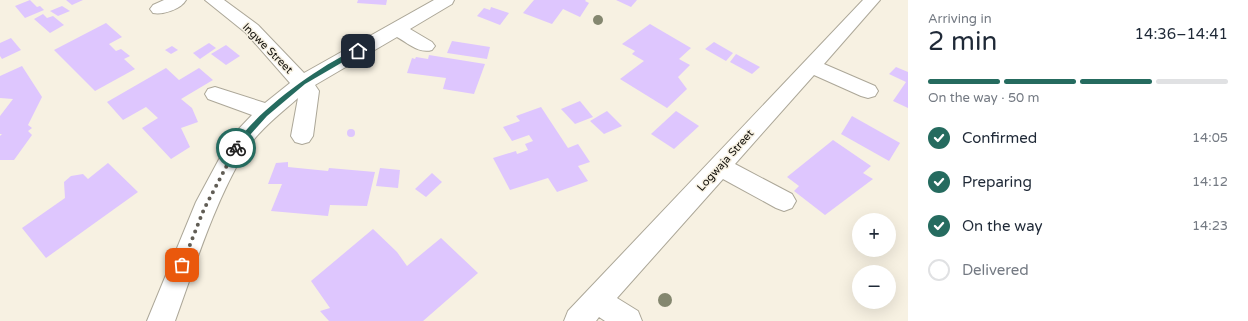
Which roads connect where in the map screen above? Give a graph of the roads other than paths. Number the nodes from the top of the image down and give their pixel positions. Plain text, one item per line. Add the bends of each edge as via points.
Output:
1 (178, 0) edge
2 (213, 0) edge
3 (870, 0) edge
4 (432, 3) edge
5 (159, 9) dead end
6 (397, 29) junction
7 (426, 46) dead end
8 (811, 66) junction
9 (303, 83) junction
10 (868, 91) dead end
11 (215, 94) dead end
12 (265, 115) junction
13 (302, 136) dead end
14 (719, 166) junction
15 (784, 201) dead end
16 (597, 300) junction
17 (161, 321) edge
18 (578, 321) edge
19 (628, 321) edge

1 - 5 street
2 - 9 street, Ingwe Street via 252,29
3 - 8 street, Logwaja Street
4 - 6 street
6 - 7 street
6 - 9 street
8 - 10 street
8 - 14 street, Logwaja Street
9 - 12 street
9 - 13 street via 309,91
11 - 12 street via 257,108
12 - 17 street via 239,143 204,209
14 - 15 street
14 - 16 street, Logwaja Street
16 - 18 street, Logwaja Street
16 - 19 street

